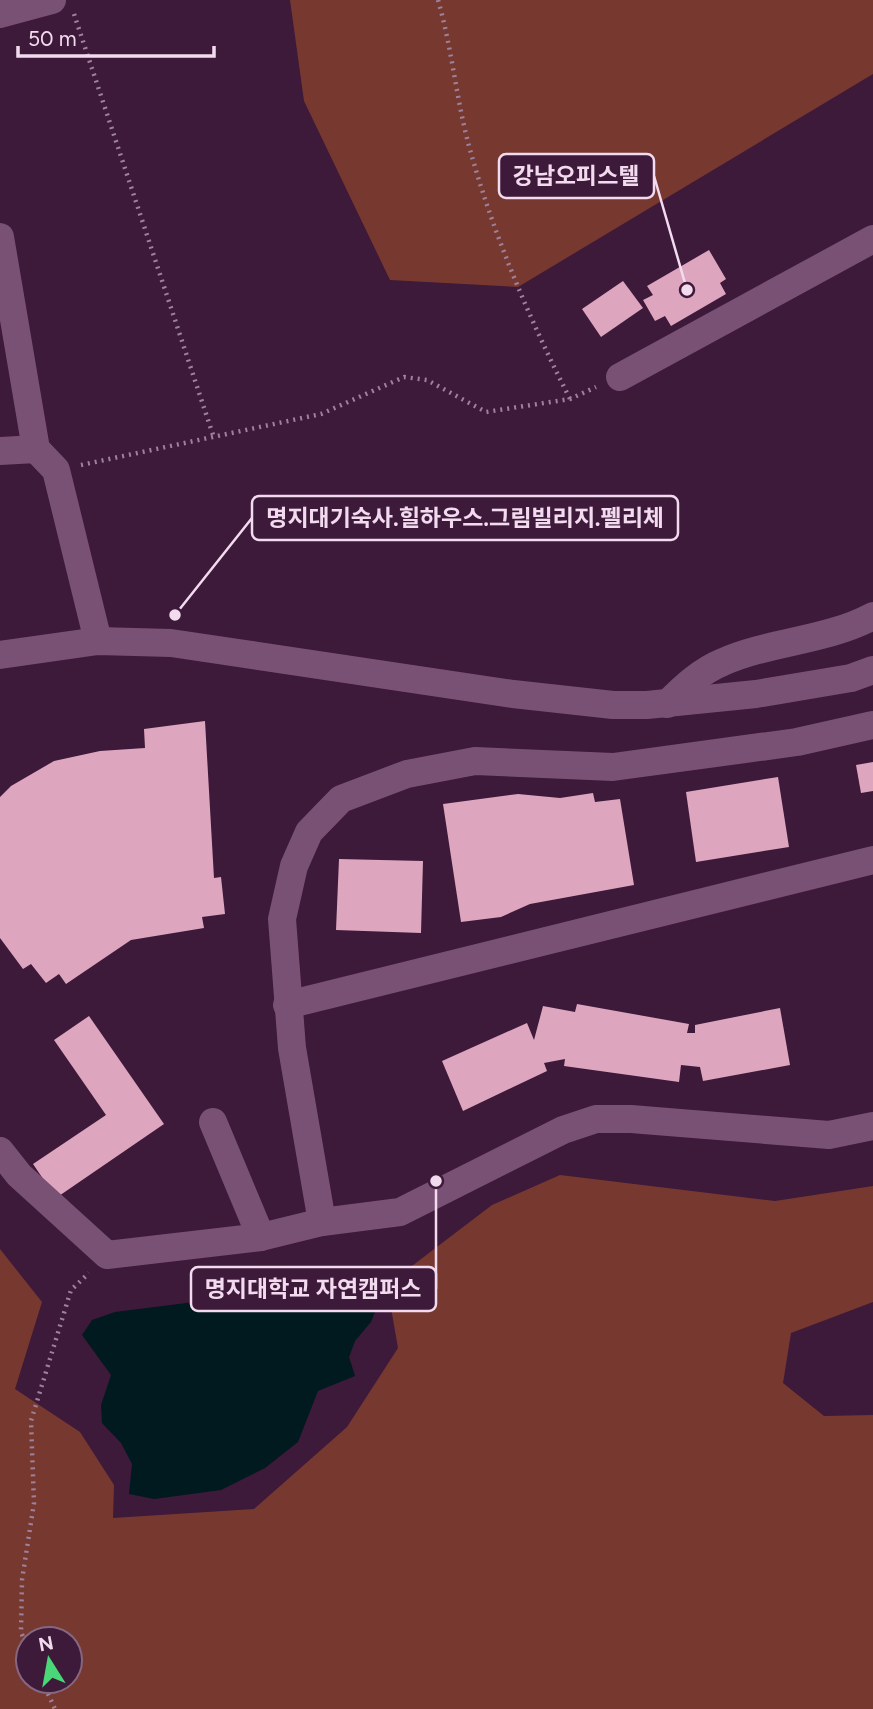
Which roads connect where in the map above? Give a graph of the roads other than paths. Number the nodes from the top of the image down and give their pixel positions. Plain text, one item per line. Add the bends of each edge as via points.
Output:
1 (62, 4) edge
2 (0, 15) edge
3 (0, 237) edge
4 (873, 239) edge
5 (620, 377) road end
6 (36, 449) junction
7 (0, 451) edge
8 (873, 616) edge
9 (98, 641) junction
10 (0, 655) edge
11 (873, 670) edge
12 (667, 704) junction
13 (873, 725) edge
14 (873, 860) edge
15 (287, 1006) junction
16 (213, 1122) dead end
17 (873, 1126) edge
18 (0, 1151) edge
19 (322, 1222) junction
20 (261, 1237) junction

1 - 2 street
3 - 6 street
4 - 5 street
6 - 7 street
6 - 9 street via 56,470
8 - 12 street via 821,636 721,662 690,681
9 - 10 street
9 - 12 street via 170,643 576,701
11 - 12 street via 822,684
13 - 15 street via 797,742 613,767 475,761 407,774 341,799 309,832 294,866 282,919
14 - 15 street
15 - 19 street
16 - 20 street
17 - 19 street via 829,1135 596,1119 563,1130 400,1212
18 - 20 street via 19,1175 107,1255
19 - 20 street

